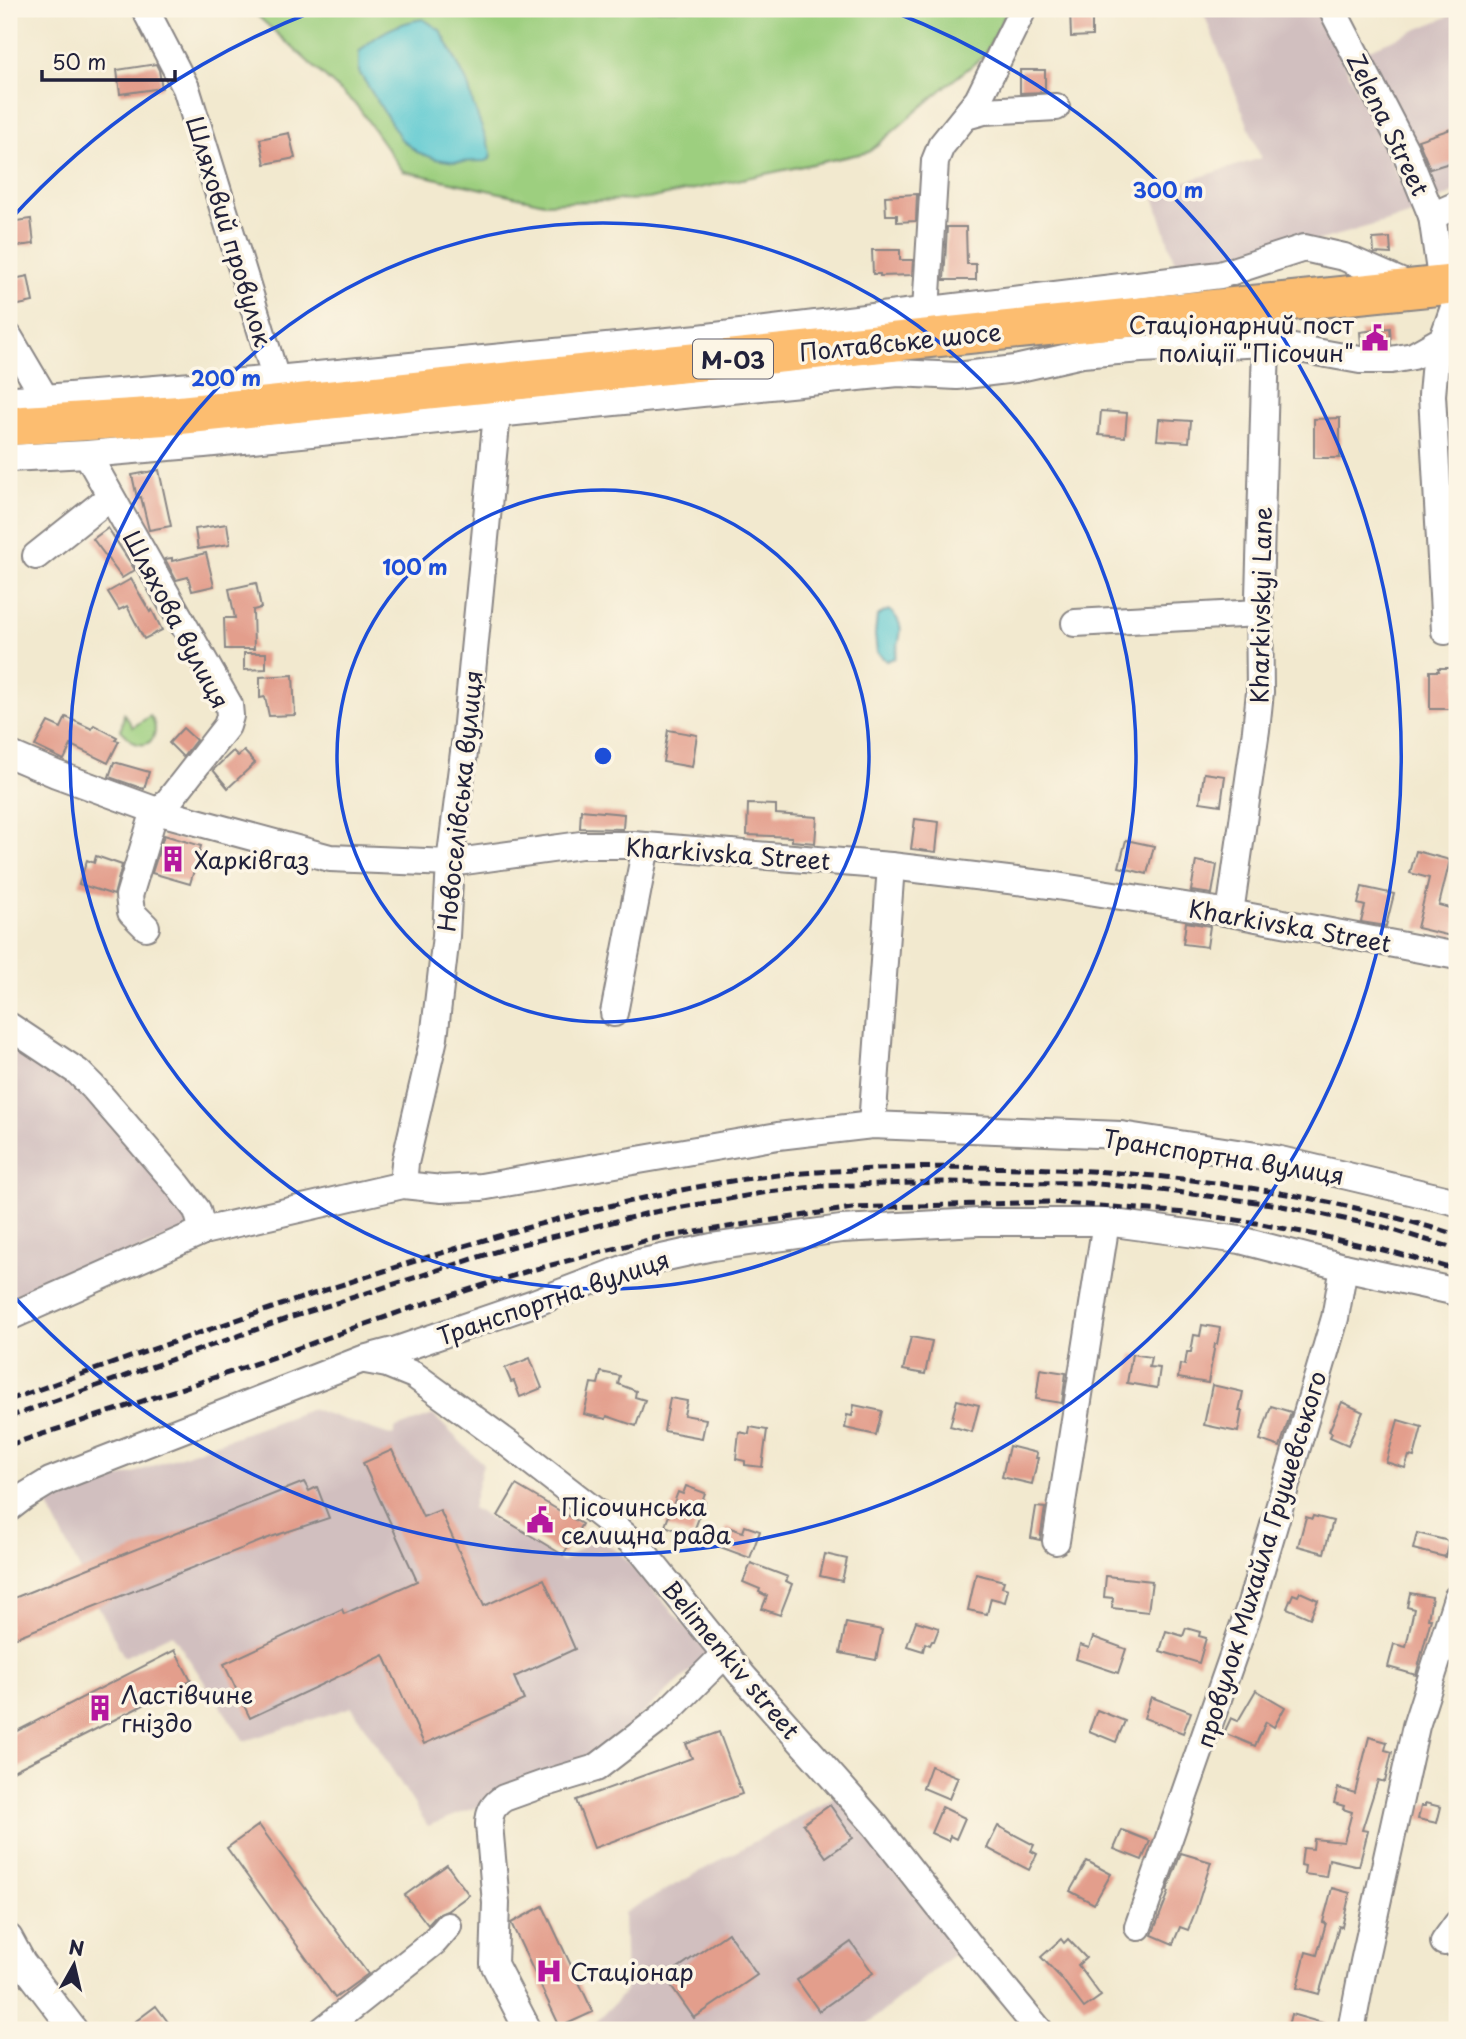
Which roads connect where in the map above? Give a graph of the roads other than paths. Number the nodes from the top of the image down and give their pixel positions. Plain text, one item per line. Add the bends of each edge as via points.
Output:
1 (145, 9) edge
2 (1023, 9) edge
3 (1332, 9) edge
4 (1056, 107) dead end
5 (966, 116) junction
6 (1457, 205) edge
7 (1432, 216) junction
8 (1442, 289) edge
9 (1289, 300) junction
10 (926, 311) junction
11 (9, 337) edge
12 (1443, 339) junction
13 (1266, 343) junction
14 (276, 379) junction
15 (45, 398) junction
16 (9, 399) edge
17 (497, 414) junction
18 (9, 426) edge
19 (87, 454) junction
20 (9, 458) edge
21 (110, 497) junction
22 (36, 556) dead end
23 (1259, 613) junction
24 (1074, 623) dead end
25 (1445, 631) dead end
26 (9, 754) edge
27 (158, 811) junction
28 (646, 846) junction
29 (450, 863) junction
30 (891, 866) junction
31 (1230, 913) junction
32 (146, 927) dead end
33 (1457, 956) edge
34 (614, 1013) dead end
35 (9, 1026) edge
36 (872, 1125) junction
37 (403, 1185) junction
38 (1457, 1202) edge
39 (1106, 1222) junction
40 (203, 1231) junction
41 (1344, 1267) junction
42 (1457, 1292) edge
43 (9, 1317) edge
44 (363, 1359) junction
45 (9, 1508) edge
46 (1056, 1541) dead end
47 (1457, 1598) edge
48 (725, 1654) junction
49 (448, 1926) dead end
50 (1138, 1927) dead end
51 (9, 1938) edge
52 (75, 2030) edge
53 (323, 2030) edge
54 (528, 2030) edge
55 (1039, 2030) edge
56 (1351, 2030) edge

1 - 14 street, Шляховий провулок via 186,88
2 - 5 street
3 - 7 street, Zelena Street via 1405,150
4 - 5 street
5 - 10 street via 934,161
6 - 7 street
7 - 8 street, Zelena Street
8 - 9 highway, Полтавське шосе / М-03
8 - 10 street via 1304,248 1220,275
8 - 12 street
9 - 13 street, Kharkivskyi Lane
9 - 18 highway, Полтавське шосе / М-03 via 180,415
10 - 14 street
11 - 15 street
12 - 13 street via 1413,356 1391,360 1360,360
12 - 25 street via 1435,361 1432,395
13 - 17 street via 1082,354 957,376 898,373
13 - 23 street, Kharkivskyi Lane
14 - 15 street
15 - 16 street
17 - 19 street
17 - 29 street, Новоселівська вулиця
19 - 20 street
19 - 21 street, Шляхова вулиця
21 - 22 street
21 - 27 street, Шляхова вулиця via 230,711 227,726
23 - 24 street
23 - 31 street, Kharkivskyi Lane via 1256,730
26 - 27 street, Kharkivska Street
27 - 29 street, Kharkivska Street via 330,858
27 - 32 street via 129,896 131,912
28 - 29 street, Kharkivska Street via 581,845
28 - 30 street, Kharkivska Street
28 - 34 street
29 - 37 street, Новоселівська вулиця via 434,1038
30 - 31 street, Kharkivska Street
30 - 36 street
31 - 33 street, Kharkivska Street
35 - 40 street via 93,1087 197,1210
36 - 37 street, Транспортна вулиця via 778,1136 481,1186
36 - 38 street, Транспортна вулиця via 1121,1135 1276,1159
37 - 40 street, Транспортна вулиця
39 - 41 street, Транспортна вулиця via 1240,1240
39 - 44 street, Транспортна вулиця via 841,1229 712,1247 639,1263
39 - 46 street
40 - 43 street, Транспортна вулиця
41 - 42 street, Транспортна вулиця
41 - 50 street, провулок Михайла Грушевського via 1335,1318 1249,1610
44 - 45 street, Транспортна вулиця via 50,1481
44 - 48 street, Belimenkiv street via 414,1375 609,1522 642,1551
47 - 56 street via 1416,1726
48 - 54 street via 661,1718 596,1768 504,1798 491,1811 494,1964
48 - 55 street, Belimenkiv street via 875,1825
49 - 53 street
51 - 52 street

